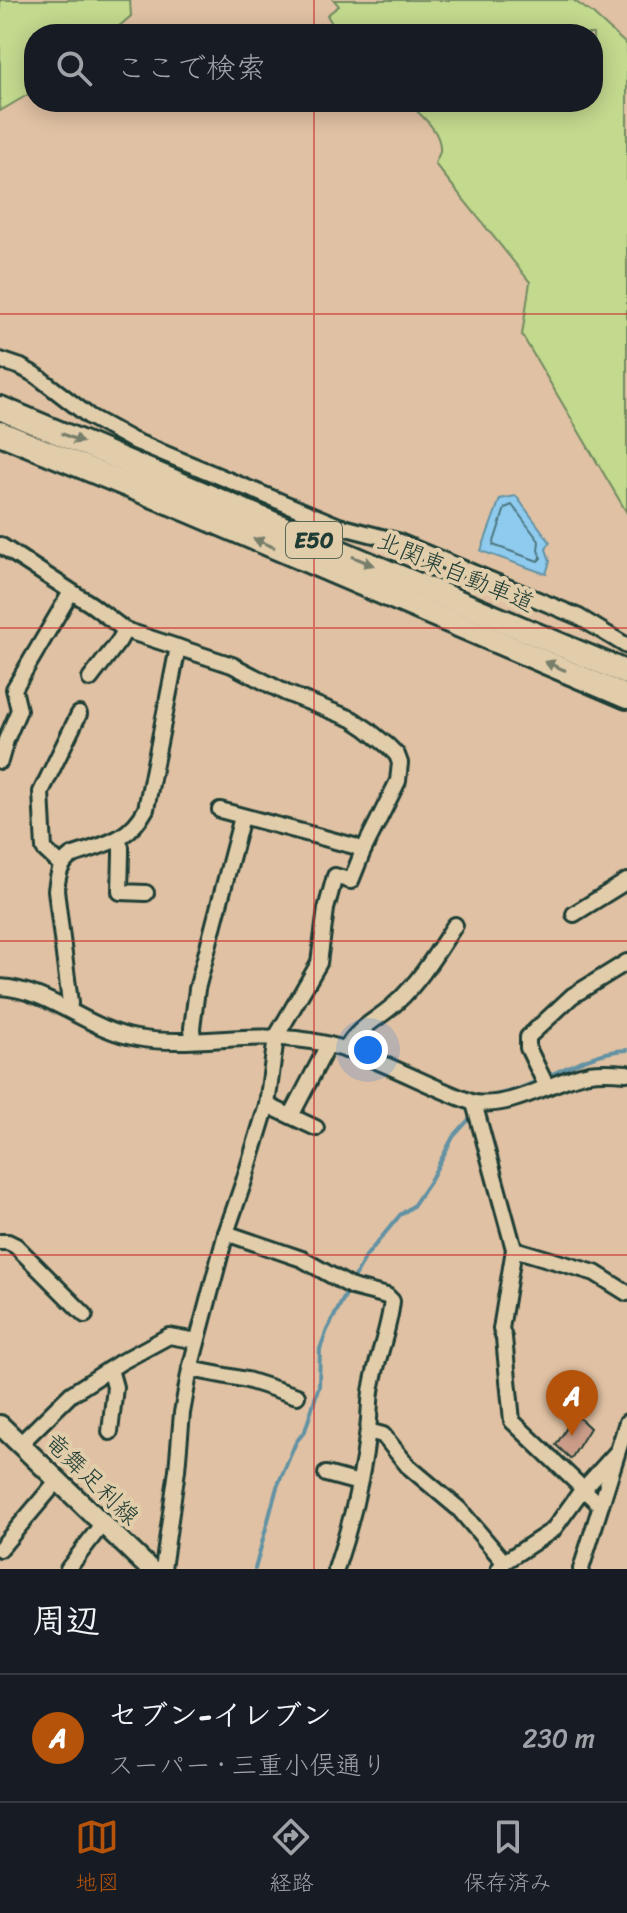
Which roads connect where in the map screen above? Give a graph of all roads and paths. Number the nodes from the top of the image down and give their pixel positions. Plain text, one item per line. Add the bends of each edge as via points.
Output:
1 (0, 360) edge
2 (0, 408) edge
3 (0, 433) edge
4 (0, 545) edge
5 (71, 592) junction
6 (125, 630) junction
7 (627, 646) edge
8 (178, 647) junction
9 (627, 673) edge
10 (90, 679) dead end
11 (627, 697) edge
12 (79, 714) dead end
13 (0, 761) edge
14 (220, 810) dead end
15 (242, 817) junction
16 (116, 840) junction
17 (363, 851) junction
18 (62, 866) junction
19 (627, 881) edge
20 (146, 893) dead end
21 (574, 914) dead end
22 (455, 925) dead end
23 (626, 963) edge
24 (0, 987) edge
25 (69, 1009) junction
26 (276, 1037) junction
27 (193, 1040) junction
28 (328, 1045) junction
29 (346, 1050) junction
30 (627, 1073) edge
31 (547, 1087) junction
32 (474, 1103) junction
33 (267, 1105) junction
34 (291, 1116) junction
35 (316, 1128) dead end
36 (226, 1233) junction
37 (0, 1242) edge
38 (514, 1249) junction
39 (627, 1293) edge
40 (85, 1315) dead end
41 (197, 1341) junction
42 (110, 1369) junction
43 (190, 1369) junction
44 (297, 1396) dead end
45 (627, 1422) edge
46 (0, 1425) edge
47 (368, 1431) junction
48 (110, 1432) dead end
49 (20, 1444) junction
50 (616, 1453) junction
51 (326, 1474) dead end
52 (58, 1480) junction
53 (359, 1483) junction
54 (583, 1490) junction
55 (600, 1505) junction
56 (103, 1523) junction
57 (0, 1549) edge
58 (501, 1566) edge
59 (68, 1569) edge
60 (150, 1569) edge
61 (163, 1569) edge
62 (336, 1569) edge
63 (581, 1569) edge

1 - 7 street via 37,376 90,417 132,440 339,526 397,541 579,617
2 -> 9 highway, 北関東自動車道 / E50
11 -> 3 highway, 北関東自動車道 / E50
4 - 5 street
5 - 6 street
5 - 13 street via 14,689 19,710
6 - 8 street
6 - 10 street
8 - 16 street via 146,809 130,832
8 - 17 street via 232,665 352,719 397,755 398,781
12 - 18 street via 41,792 44,849
14 - 15 street
15 - 17 street
15 - 27 street via 197,989
16 - 18 street via 71,856
16 - 20 street via 121,847 120,892
17 - 26 street via 351,881 335,876 319,963
18 - 25 street via 56,890
19 - 21 street
22 - 29 street via 409,990 366,1024
23 - 31 street via 572,996 528,1037
24 - 25 street
25 - 27 street via 128,1036
26 - 27 street
26 - 28 street
26 - 33 street
28 - 29 street
28 - 34 street
29 - 32 street
30 - 31 street via 587,1074
31 - 32 street via 498,1104
32 - 38 street
33 - 34 street
33 - 36 street
34 - 35 street
36 - 41 street
36 - 47 street via 302,1259 352,1287 392,1301 374,1372
37 - 40 street via 16,1246
38 - 39 street via 595,1273
38 - 54 street via 501,1329 512,1421
41 - 42 street via 169,1336
41 - 43 street
42 - 48 street via 115,1387
42 - 49 street via 71,1394
43 - 44 street
43 - 61 street
45 - 50 street
46 - 49 main road, 竜舞足利線
47 - 53 street
47 - 58 street via 383,1435 408,1466 459,1509
49 - 52 main road, 竜舞足利線
50 - 54 street
50 - 55 street
51 - 53 street
52 - 56 main road, 竜舞足利線
52 - 57 street
53 - 62 street
54 - 55 street
54 - 58 street via 553,1530
55 - 63 street
56 - 59 street
56 - 60 main road, 竜舞足利線

